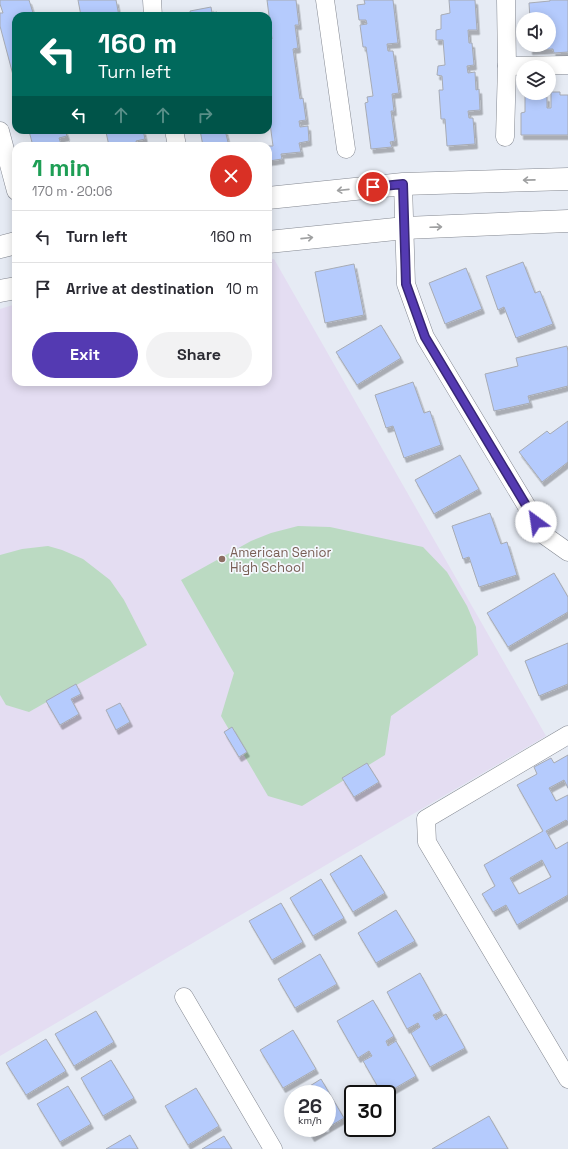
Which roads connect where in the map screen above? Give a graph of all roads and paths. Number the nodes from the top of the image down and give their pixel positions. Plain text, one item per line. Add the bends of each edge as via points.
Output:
1 (152, 0) edge
2 (325, 0) edge
3 (506, 0) edge
4 (153, 12) edge
5 (568, 65) edge
6 (507, 66) junction
7 (0, 131) edge
8 (505, 137) dead end
9 (346, 149) dead end
10 (12, 176) edge
11 (568, 179) edge
12 (403, 184) junction
13 (272, 198) edge
14 (568, 221) edge
15 (405, 228) junction
16 (272, 242) edge
17 (12, 244) edge
18 (0, 247) edge
19 (12, 289) edge
20 (0, 292) edge
21 (568, 552) edge
22 (568, 735) edge
23 (184, 997) dead end
24 (568, 1079) edge
25 (273, 1149) edge

1 - 4 street
2 - 9 street
3 - 6 street
5 - 6 street
6 - 8 street
7 - 10 street
11 -> 12 main road
12 -> 13 main road
12 - 15 street
15 -> 14 main road
16 -> 15 main road
15 - 21 street via 406,284 425,337 544,535
17 - 18 main road
19 - 20 main road
22 - 24 street via 426,819 427,842
23 - 25 street

